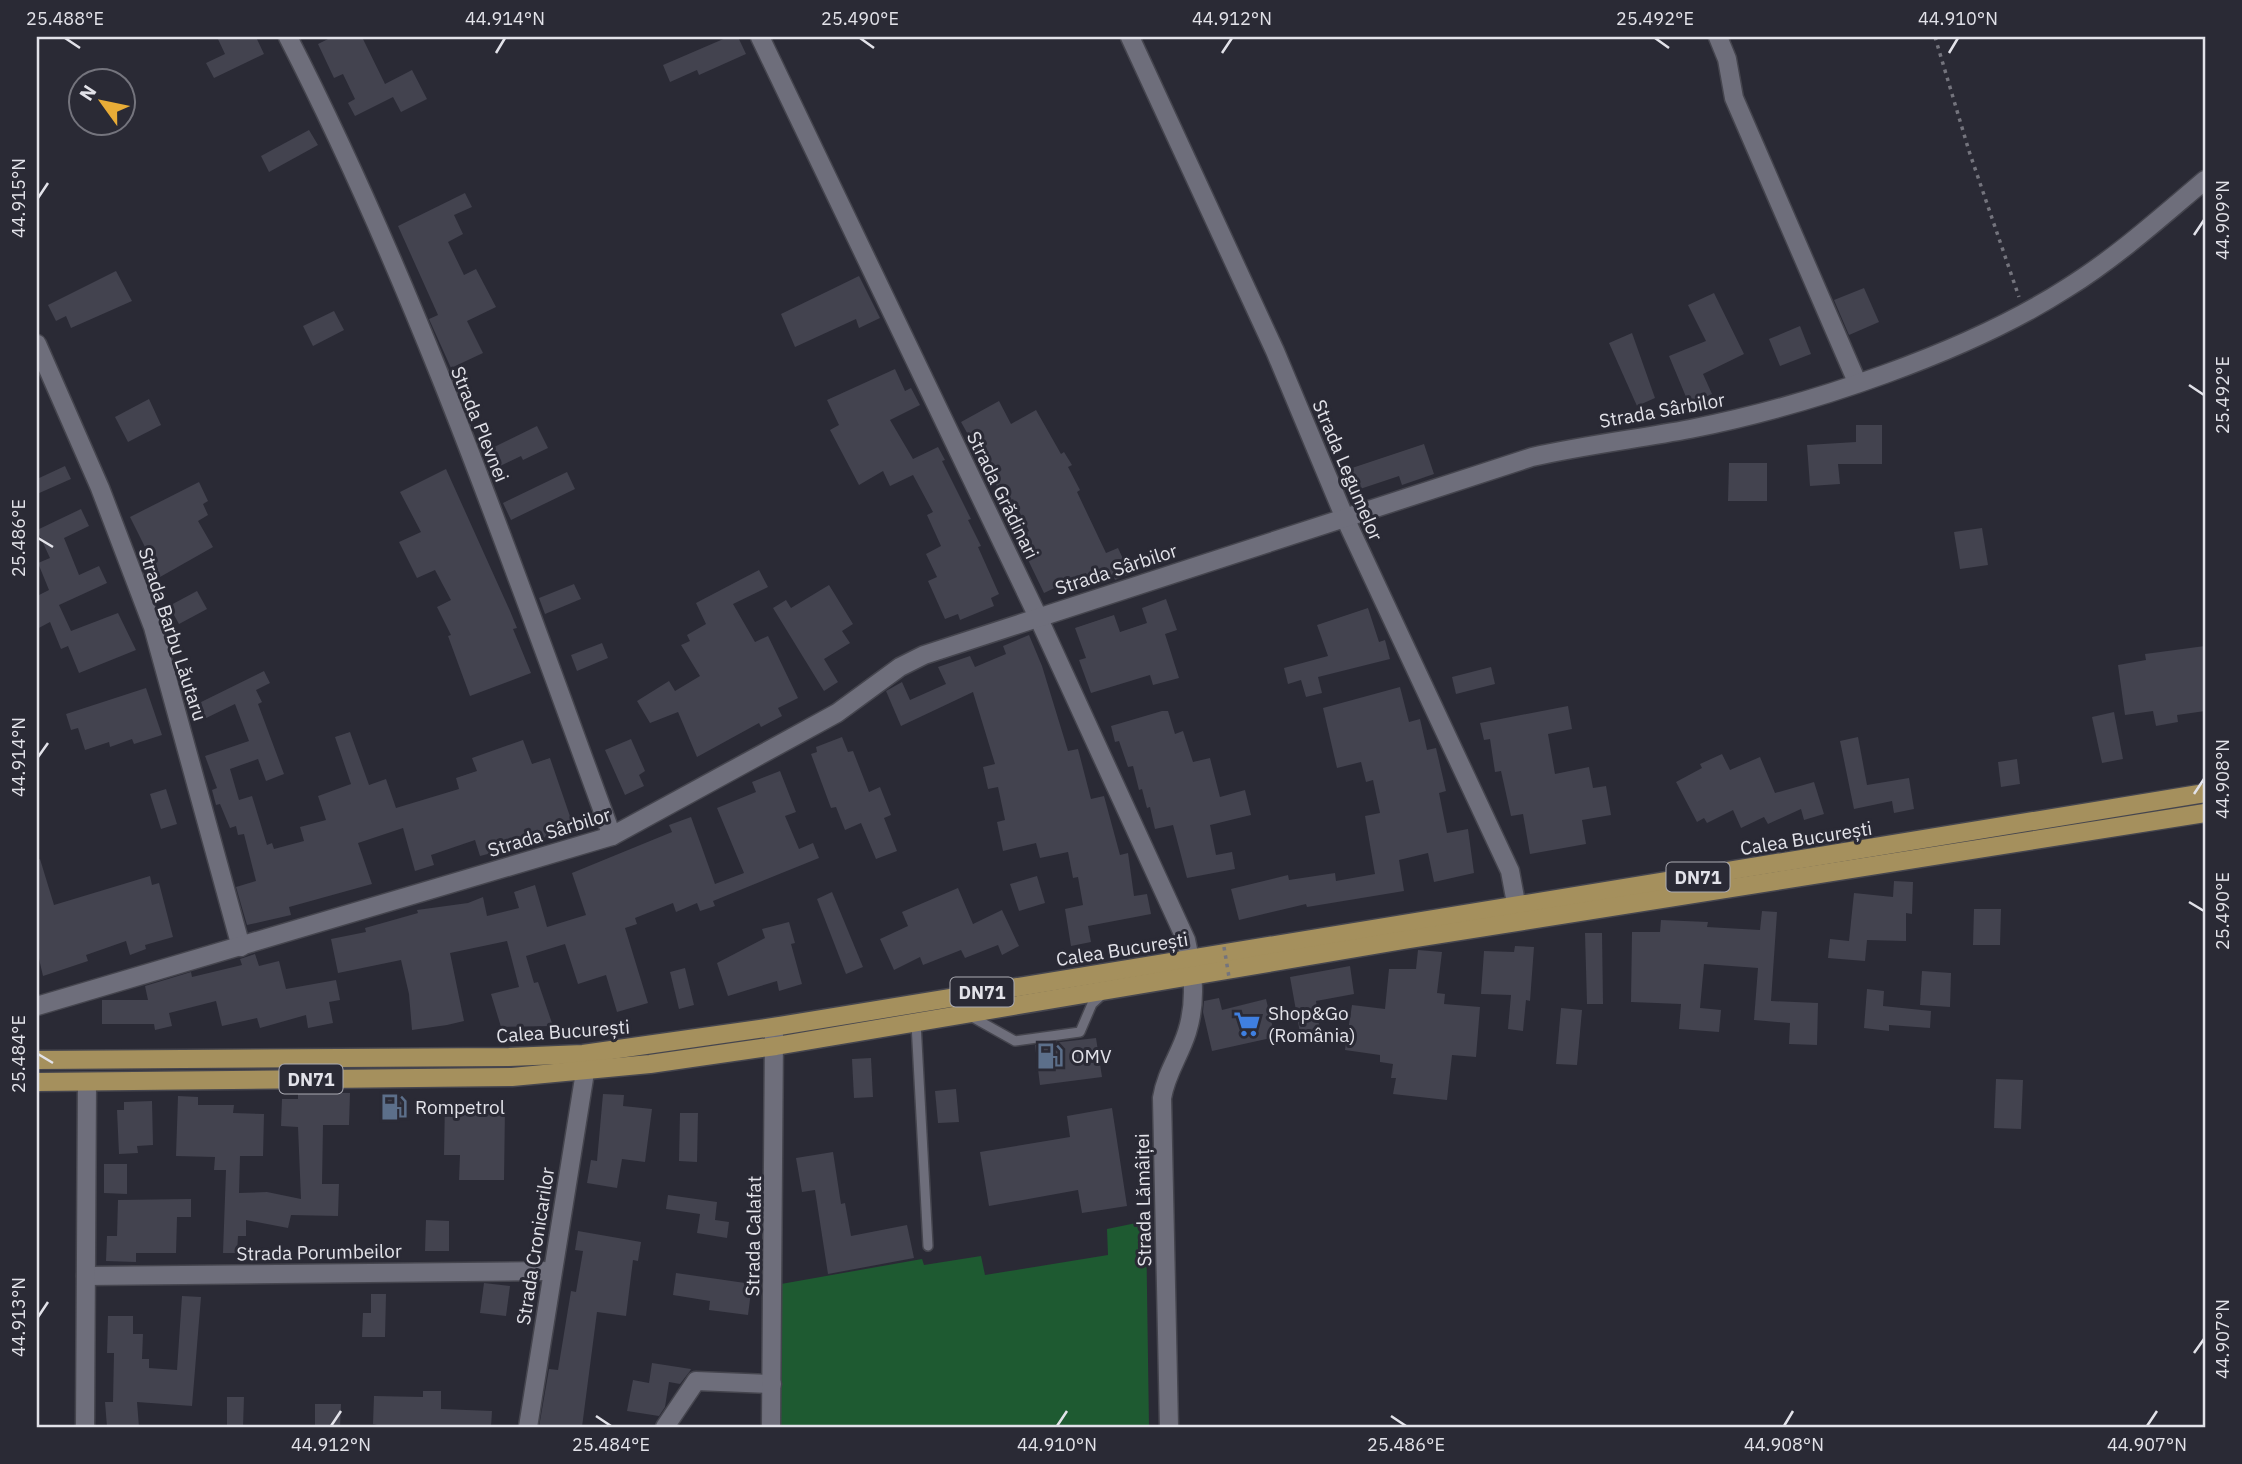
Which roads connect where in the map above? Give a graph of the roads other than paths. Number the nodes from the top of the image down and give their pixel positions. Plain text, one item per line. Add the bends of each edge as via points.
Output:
1 (288, 37) edge
2 (760, 37) edge
3 (1130, 37) edge
4 (1718, 37) edge
5 (2205, 180) edge
6 (37, 344) edge
7 (1857, 382) junction
8 (1344, 516) junction
9 (1038, 617) junction
10 (2205, 793) edge
11 (2205, 813) edge
12 (612, 836) junction
13 (1518, 914) junction
14 (241, 947) junction
15 (1192, 968) junction
16 (1108, 989) junction
17 (37, 1006) edge
18 (956, 1016) junction
19 (916, 1023) junction
20 (774, 1027) junction
21 (776, 1046) junction
22 (583, 1054) junction
23 (37, 1060) edge
24 (585, 1072) junction
25 (37, 1082) edge
26 (87, 1082) junction
27 (928, 1247) dead end
28 (551, 1270) junction
29 (86, 1276) junction
30 (772, 1384) junction
31 (86, 1427) edge
32 (528, 1427) edge
33 (665, 1427) edge
34 (771, 1427) edge
35 (1169, 1427) edge

1 - 12 street, Strada Plevnei via 369,204 487,498
2 - 9 street, Strada Grădinari
3 - 8 street, Strada Legumelor via 1270,340
4 - 7 street via 1734,98
5 - 7 street, Strada Sârbilor via 2067,289 1946,350
6 - 14 street, Strada Barbu Lăutaru via 100,488 153,627
7 - 8 street, Strada Sârbilor via 1690,429 1532,457
8 - 9 street, Strada Sârbilor
8 - 13 street, Strada Legumelor via 1510,871
9 - 12 street, Strada Sârbilor via 900,667 837,713
9 - 15 street, Strada Grădinari via 1178,918
10 - 13 main road, Calea București / DN71
11 - 13 main road, Calea București / DN71
12 - 14 street, Strada Sârbilor
13 - 15 main road, Calea București / DN71
14 - 17 street, Strada Sârbilor
15 - 16 main road, Calea București / DN71
15 - 20 main road, Calea București / DN71
15 - 35 street, Strada Lămâiței via 1189,1024 1165,1079 1162,1098
16 - 18 main road, Calea București / DN71
16 - 18 lane via 1092,1004 1080,1032 1015,1041 979,1018
18 - 19 main road, Calea București / DN71
19 - 21 main road, Calea București / DN71
19 - 27 lane
20 - 21 street, Strada Calafat
20 - 22 main road, Calea București / DN71
21 - 24 main road, Calea București / DN71
21 - 30 street, Strada Calafat
22 - 23 main road, Calea București / DN71
22 - 24 main road
24 - 26 main road, Calea București / DN71 via 512,1077
24 - 28 street, Strada Cronicarilor
25 - 26 main road, Calea București / DN71
26 - 29 street
28 - 29 street, Strada Porumbeilor
28 - 32 street, Strada Cronicarilor
29 - 31 street
30 - 33 street via 696,1381
30 - 34 street, Strada Calafat

